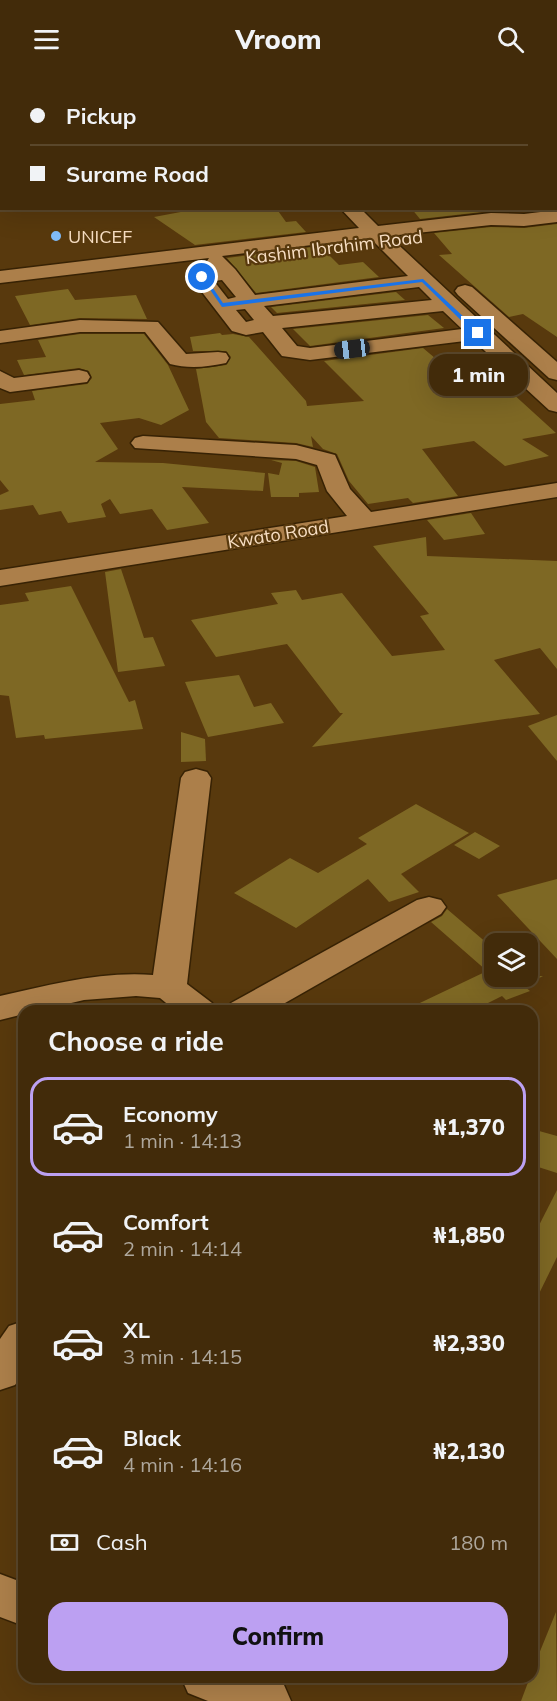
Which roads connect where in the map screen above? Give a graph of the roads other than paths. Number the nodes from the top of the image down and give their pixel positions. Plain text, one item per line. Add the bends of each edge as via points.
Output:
1 (557, 216) edge
2 (378, 227) edge
3 (449, 228) junction
4 (321, 243) junction
5 (223, 267) junction
6 (437, 269) junction
7 (0, 277) edge
8 (0, 288) edge
9 (250, 302) junction
10 (449, 304) junction
11 (222, 305) junction
12 (266, 323) junction
13 (478, 333) junction
14 (0, 337) edge
15 (218, 358) dead end
16 (557, 373) edge
17 (79, 377) dead end
18 (0, 378) edge
19 (557, 405) edge
20 (143, 443) dead end
21 (557, 490) edge
22 (365, 520) junction
23 (0, 578) edge
24 (196, 778) dead end
25 (429, 907) dead end
26 (169, 988) junction
27 (191, 1005) edge
28 (255, 1005) edge
29 (0, 1008) edge
30 (18, 1347) edge
31 (0, 1373) edge
32 (0, 1595) edge
33 (18, 1602) edge
34 (221, 1683) edge
35 (266, 1701) edge

1 - 3 street, Kashim Ibrahim Road
2 - 3 street, Kashim Ibrahim Road
2 - 3 street
2 - 4 street, Kashim Ibrahim Road
2 - 4 street via 347,227
2 - 6 street
3 - 6 street
4 - 5 street, Kashim Ibrahim Road
4 - 7 street, Kashim Ibrahim Road
5 - 8 street, Kashim Ibrahim Road
5 - 9 street
5 - 11 street via 202,277
6 - 9 street
6 - 10 street
6 - 16 street
9 - 11 street
9 - 12 street
10 - 12 street
10 - 13 street
11 - 12 street via 239,327 250,329
12 - 13 street via 297,354
13 - 19 street
14 - 15 street via 80,326 151,326 184,362
17 - 18 street via 10,385
20 - 22 street via 315,455 327,460 339,491
21 - 22 street, Kwato Road
22 - 23 street, Kwato Road
24 - 26 street
25 - 28 street
26 - 27 street
26 - 29 street via 136,985 84,989
30 - 31 street
32 - 33 street
34 - 35 street

